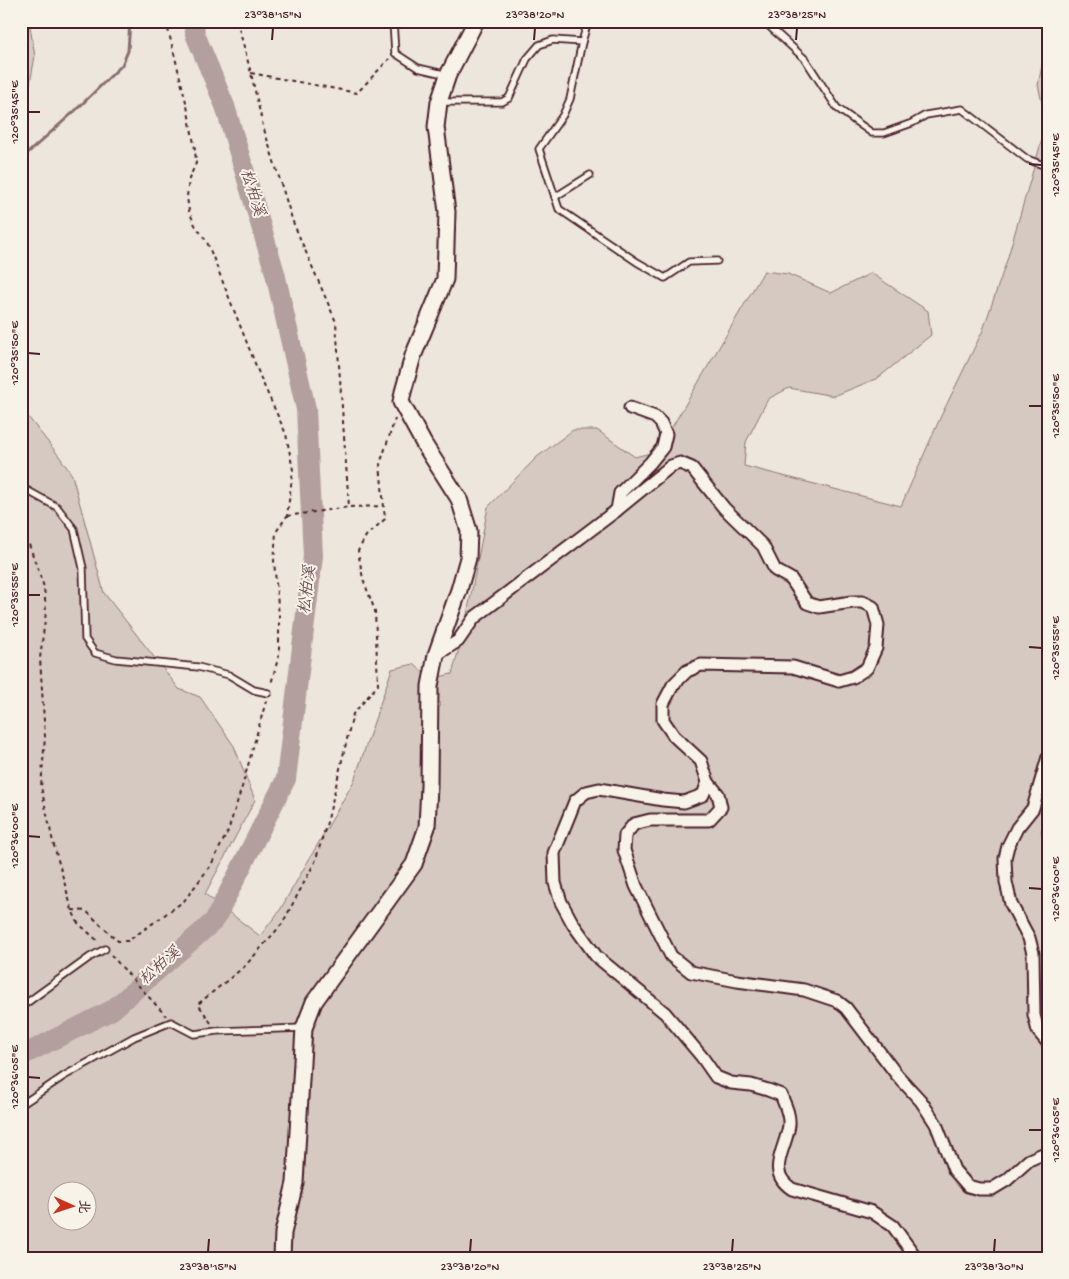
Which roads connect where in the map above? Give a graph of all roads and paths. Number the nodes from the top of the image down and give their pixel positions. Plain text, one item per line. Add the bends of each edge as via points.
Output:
1 (166, 21) edge
2 (237, 21) edge
3 (393, 21) edge
4 (476, 21) edge
5 (588, 21) edge
6 (768, 21) edge
7 (582, 42) junction
8 (395, 53) junction
9 (251, 73) junction
10 (448, 74) junction
11 (439, 102) junction
12 (1048, 164) edge
13 (590, 175) dead end
14 (555, 197) junction
15 (717, 261) dead end
16 (401, 402) junction
17 (630, 408) dead end
18 (21, 487) edge
19 (384, 506) junction
20 (349, 508) junction
21 (617, 510) junction
22 (287, 516) junction
23 (21, 522) edge
24 (436, 654) junction
25 (268, 693) junction
26 (1048, 757) edge
27 (708, 782) junction
28 (72, 910) junction
29 (105, 949) junction
30 (21, 1007) edge
31 (171, 1022) junction
32 (304, 1028) junction
33 (217, 1031) junction
34 (1048, 1043) edge
35 (21, 1105) edge
36 (1048, 1153) edge
37 (282, 1258) edge
38 (914, 1258) edge

1 - 22 path via 195,148 196,163 187,197 189,211 207,242 286,434 293,470
2 - 9 path
3 - 8 lane
4 - 10 main road
5 - 7 lane
6 - 12 lane via 770,27 805,59 837,108 872,133 884,133 926,115 962,109 1027,159
7 - 11 lane via 553,40 539,45 527,59 509,98 502,102
7 - 14 lane via 570,99 539,149
8 - 9 path via 357,93
8 - 10 lane via 418,68
9 - 20 path via 263,126 293,222 336,322
10 - 11 main road
11 - 16 main road via 436,127 447,212 445,279 413,356
13 - 14 lane
14 - 15 lane via 559,209 665,278 689,262
16 - 19 path via 380,464
16 - 24 main road via 458,500 469,531 468,558 460,590
17 - 21 street via 656,417 666,434 664,448 620,493
18 - 25 lane via 56,507 74,529 83,568 85,639 95,653 116,660 198,667 229,675 254,690
19 - 20 path
19 - 33 path via 385,519 366,536 358,551 362,579 375,611 378,685 353,714 315,862 282,924 245,966 198,1004
20 - 22 path
21 - 24 street via 474,618 458,640
21 - 27 street via 671,466 680,463 692,468 724,508 763,546 775,570 791,579 807,603 819,607 864,602 873,607 878,625 876,648 867,668 852,677 839,681 793,667 701,665 687,671 673,685 662,704 663,720 674,736 701,761
22 - 25 path via 276,532 274,561 279,655
23 - 28 path via 44,587 46,612 40,658 45,736 41,787
24 - 32 main road via 430,686 427,827 414,864 314,1002
25 - 28 path via 228,831 211,865 184,901 128,941 118,941 86,911
26 - 34 street via 1033,808 1017,828 1005,858 1011,904 1033,953 1034,1015 1038,1031
27 - 36 street via 718,794 721,807 709,820 650,820 634,824 625,835 624,850 636,886 671,956 691,972 804,990 837,1000 922,1101 936,1124 954,1170 968,1186 992,1189 1008,1180 1029,1160
27 - 38 street via 703,794 684,802 599,789 586,792 575,801 554,853 555,882 561,902 596,956 665,1013 716,1077 781,1095 788,1112 789,1126 778,1166 779,1176 786,1185 872,1212 893,1226
28 - 29 path via 78,923
29 - 30 lane
29 - 31 path
31 - 33 lane via 194,1034
31 - 35 lane via 134,1037 64,1076
32 - 33 lane
32 - 37 main road via 295,1183 283,1233

